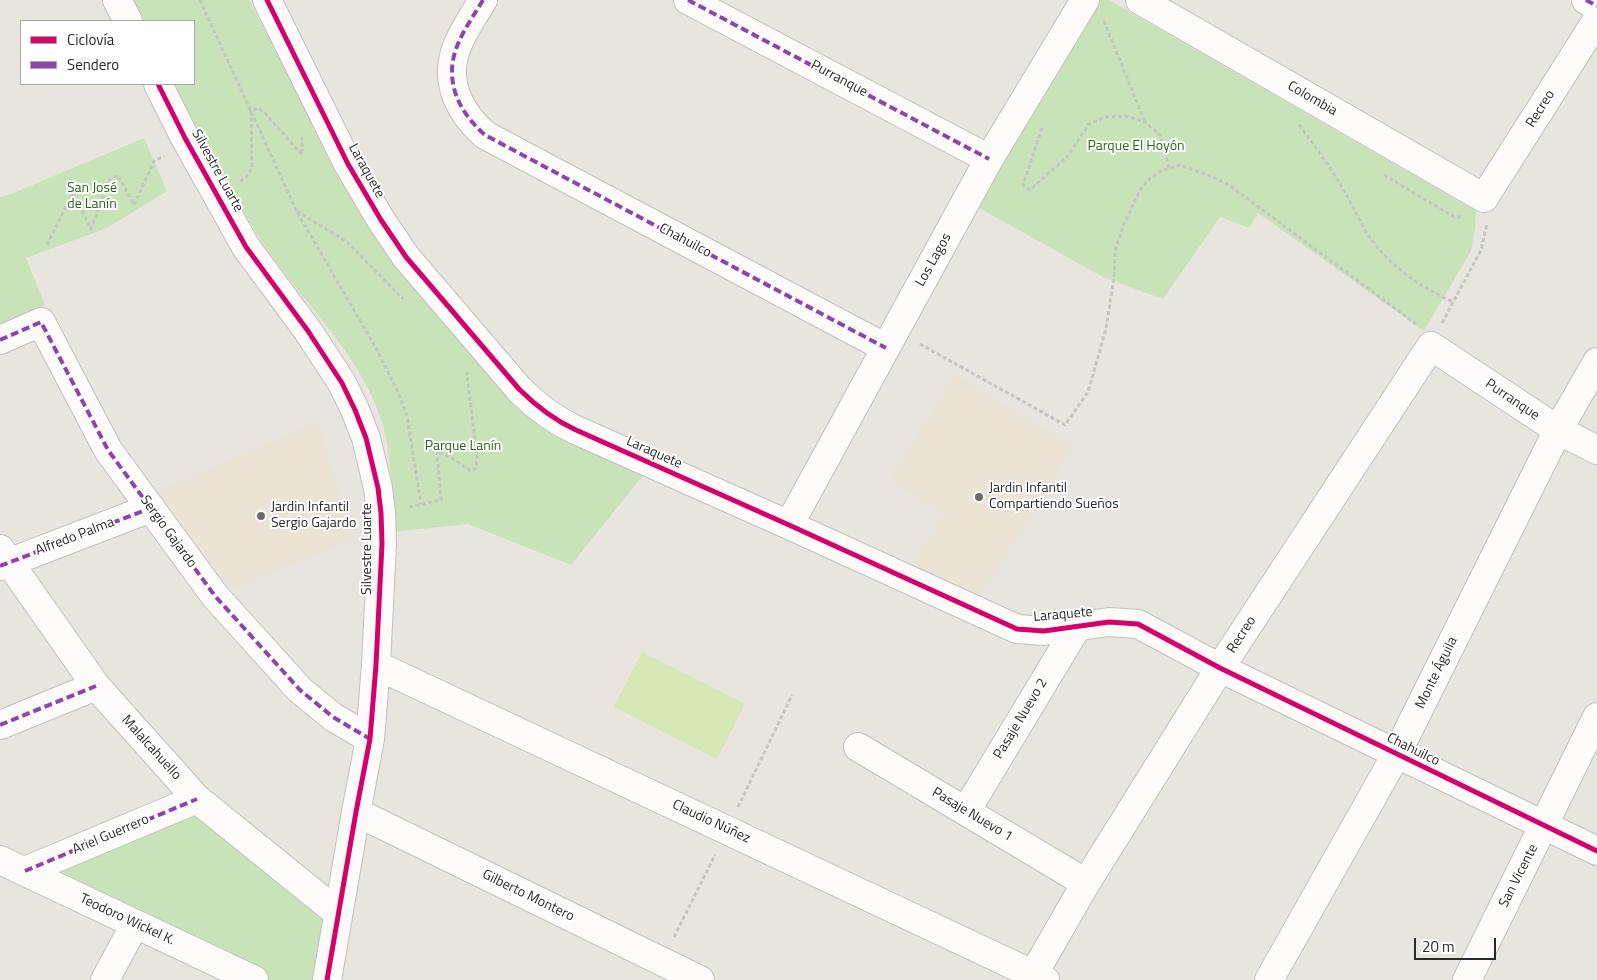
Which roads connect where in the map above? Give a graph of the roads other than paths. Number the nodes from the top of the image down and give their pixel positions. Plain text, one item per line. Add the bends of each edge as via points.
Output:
1 (117, 0) edge
2 (267, 0) edge
3 (483, 0) edge
4 (688, 0) edge
5 (1140, 0) edge
6 (1586, 0) edge
7 (1597, 6) edge
8 (1094, 9) edge
9 (127, 20) edge
10 (1597, 20) edge
11 (158, 85) edge
12 (990, 159) junction
13 (1484, 198) joint
14 (890, 339) junction
15 (0, 340) edge
16 (1433, 342) joint
17 (1597, 362) edge
18 (1558, 430) junction
19 (1597, 450) edge
20 (151, 508) junction
21 (789, 525) junction
22 (3, 559) edge
23 (1077, 627) junction
24 (376, 665) junction
25 (1220, 668) junction
26 (96, 686) junction
27 (1597, 718) edge
28 (0, 724) edge
29 (370, 739) junction
30 (858, 747) dead end
31 (1396, 755) junction
32 (197, 799) junction
33 (966, 811) junction
34 (356, 812) junction
35 (1544, 826) junction
36 (1597, 851) edge
37 (0, 860) edge
38 (25, 871) junction
39 (1086, 883) junction
40 (338, 913) junction
41 (135, 924) junction
42 (1035, 978) edge
43 (106, 980) edge
44 (254, 980) edge
45 (327, 980) edge
46 (700, 980) edge
47 (1269, 980) edge
48 (1467, 980) edge

1 - 9 street
2 - 21 street, Laraquete via 348,164 381,220 406,257 519,389 563,424
3 - 14 street, Chahuilco via 455,52 452,80 462,110 485,135
4 - 12 street, Purranque
5 - 13 street, Colombia
6 - 7 street
8 - 12 street, Los Lagos
10 - 13 street, Recreo
11 - 24 street, Silvestre Luarte via 246,247 318,344 342,383 366,438 381,513
12 - 14 street, Los Lagos
14 - 21 street, Los Lagos
15 - 20 street, Sergio Gajardo via 41,322 108,450
16 - 18 street, Purranque
16 - 25 street, Recreo
17 - 18 street, Monte Águila
18 - 19 street, Purranque
18 - 31 street, Monte Águila
20 - 22 street, Alfredo Palma
20 - 29 street, Sergio Gajardo via 215,596 300,690 333,717
21 - 23 street, Laraquete via 1017,629 1044,631
22 - 26 street, Malalcahuello
23 - 25 street, Laraquete via 1109,622 1138,624
23 - 33 street, Pasaje Nuevo 2
24 - 29 street, Silvestre Luarte
24 - 42 street, Claudio Núñez
25 - 31 street, Chahuilco
25 - 39 street, Recreo
26 - 28 street
26 - 32 street, Malalcahuello
27 - 35 street, San Vicente
29 - 34 street, Silvestre Luarte
30 - 33 street, Pasaje Nuevo 1
31 - 35 street, Chahuilco
31 - 47 street, Monte Águila
32 - 38 street, Ariel Guerrero
32 - 40 street, Malalcahuello
33 - 39 street, Pasaje Nuevo 1
34 - 40 street, Silvestre Luarte
34 - 46 street, Gilberto Montero
35 - 36 street, Chahuilco
35 - 48 street, San Vicente
37 - 38 street, Teodoro Wickel K.
38 - 41 street, Teodoro Wickel K.
39 - 42 street, Recreo
40 - 45 street, Silvestre Luarte
41 - 43 street
41 - 44 street, Teodoro Wickel K.

